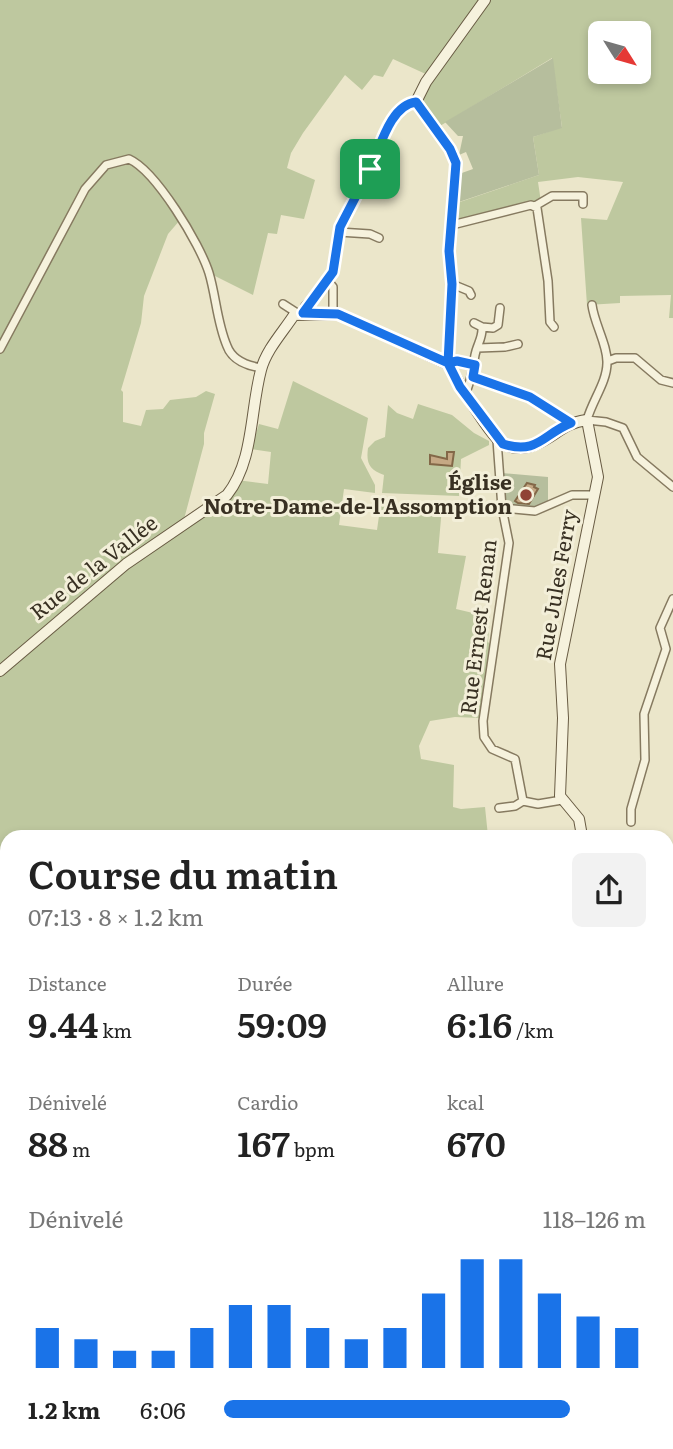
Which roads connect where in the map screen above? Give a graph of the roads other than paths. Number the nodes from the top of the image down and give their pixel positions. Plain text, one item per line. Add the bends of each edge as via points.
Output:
1 (485, 0) edge
2 (416, 102) junction
3 (583, 204) dead end
4 (536, 206) junction
5 (452, 225) junction
6 (339, 232) junction
7 (379, 237) dead end
8 (328, 281) junction
9 (452, 284) junction
10 (471, 295) dead end
11 (283, 304) dead end
12 (592, 305) dead end
13 (500, 308) dead end
14 (300, 313) junction
15 (333, 313) junction
16 (554, 327) dead end
17 (517, 344) dead end
18 (478, 348) junction
19 (0, 349) edge
20 (608, 361) junction
21 (448, 363) junction
22 (475, 365) junction
23 (262, 368) junction
24 (473, 377) junction
25 (673, 383) edge
26 (465, 394) junction
27 (587, 420) junction
28 (571, 423) junction
29 (497, 440) junction
30 (673, 487) edge
31 (594, 495) junction
32 (502, 508) junction
33 (673, 598) edge
34 (0, 671) edge
35 (562, 800) junction
36 (523, 801) junction
37 (499, 808) dead end
38 (631, 822) dead end
39 (581, 830) edge

1 - 2 street
2 - 5 street via 456,160
2 - 6 street via 407,104 395,117
3 - 4 street via 583,196 552,196
4 - 5 street
4 - 16 street
5 - 9 street
6 - 7 street
6 - 8 street
8 - 14 street
8 - 15 street via 333,286
9 - 10 street
9 - 21 street
11 - 14 street
12 - 20 street
13 - 18 street via 498,325 478,325 482,338
14 - 15 street
14 - 23 street
15 - 21 street
17 - 18 street
18 - 22 street
19 - 23 street via 85,189 106,165 129,159 164,191 203,259 227,347 247,365
20 - 25 street via 635,358 661,380
20 - 27 street
21 - 22 street
21 - 26 street
22 - 24 street
23 - 34 street, Rue de la Vallée via 253,424 237,480 227,495 126,564
24 - 26 street
24 - 28 street via 530,397
26 - 29 street
27 - 28 street
27 - 30 street via 622,428 637,457
27 - 31 street, Rue Jules Ferry via 598,473
28 - 29 street via 531,447
29 - 32 street, Rue Ernest Renan
31 - 32 street via 577,494 536,511
31 - 35 street, Rue Jules Ferry via 560,664
32 - 36 street, Rue Ernest Renan via 508,529 508,559 483,721 489,746 515,759
33 - 38 street via 660,628 666,649 644,714 645,760
35 - 36 street
35 - 39 street via 579,819
36 - 37 street

